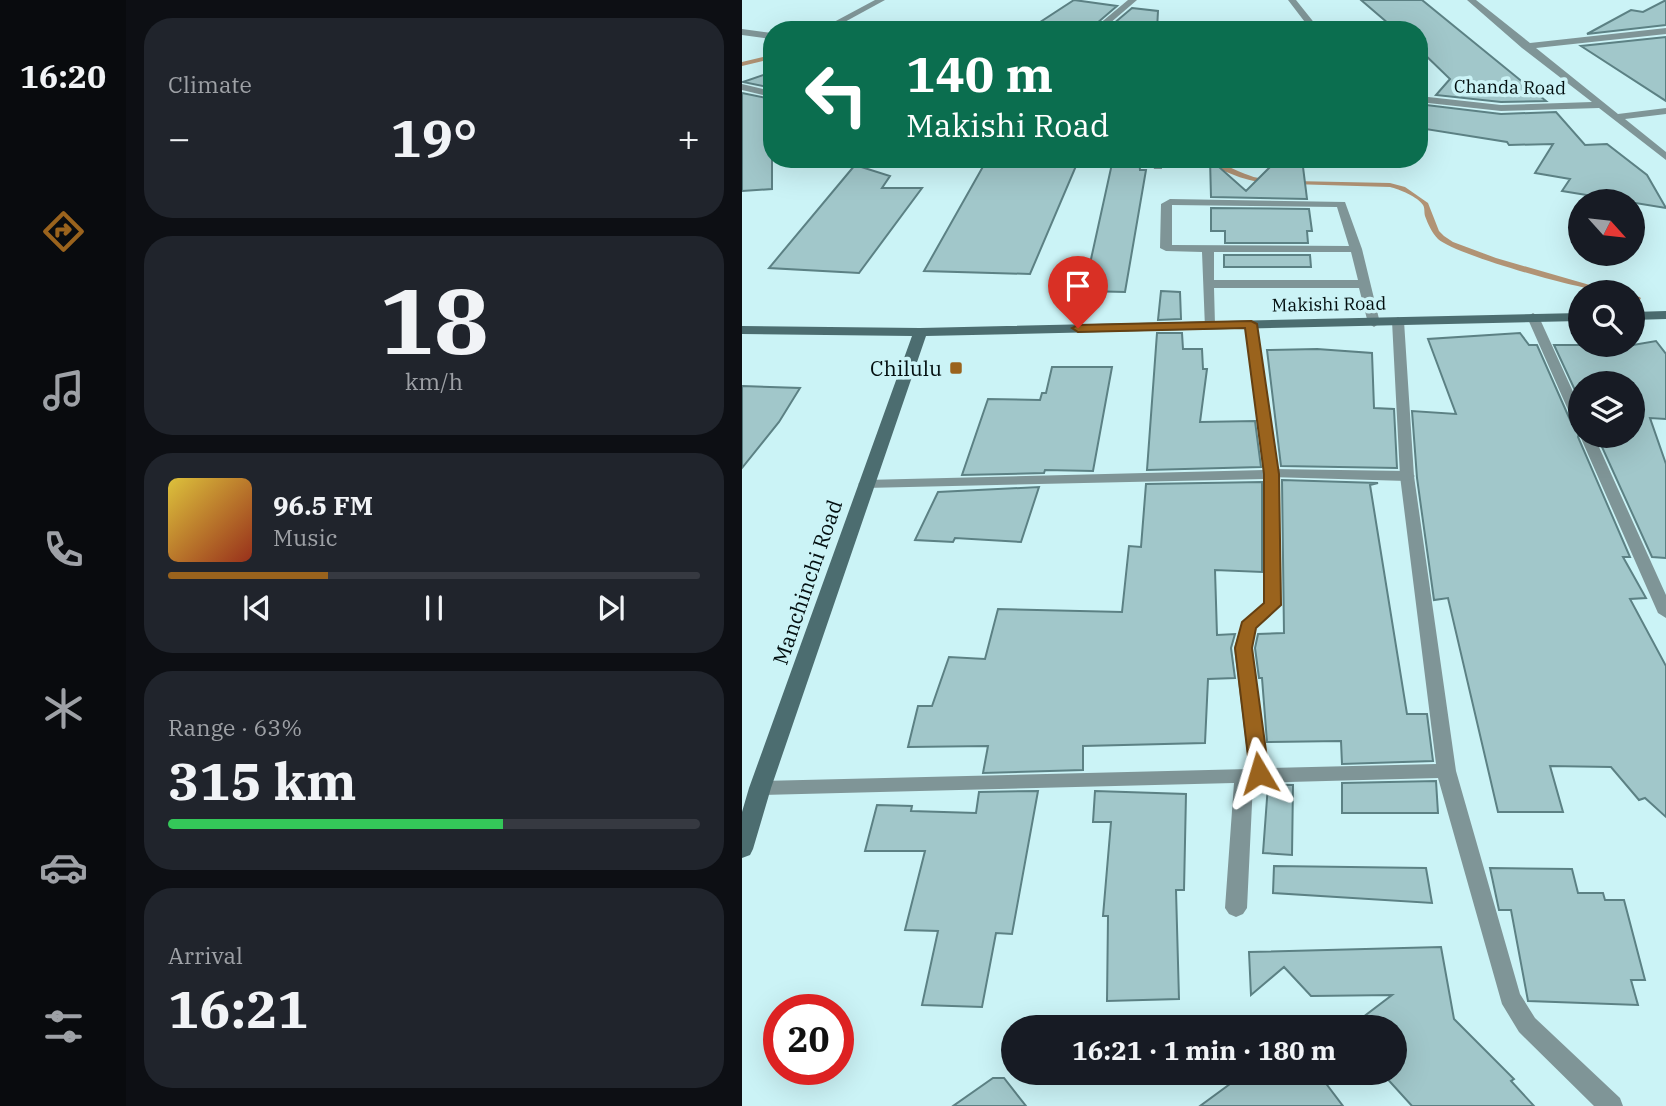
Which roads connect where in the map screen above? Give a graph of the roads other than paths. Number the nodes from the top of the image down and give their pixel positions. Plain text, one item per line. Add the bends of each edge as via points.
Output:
1 (881, 0) edge
2 (1133, 0) edge
3 (1292, 0) edge
4 (1471, 0) edge
5 (840, 21) edge
6 (1107, 21) edge
7 (1309, 21) edge
8 (1666, 31) edge
9 (742, 32) edge
10 (763, 35) edge
11 (1525, 46) junction
12 (742, 87) edge
13 (763, 92) edge
14 (1428, 100) edge
15 (1600, 105) junction
16 (1666, 111) edge
17 (1616, 117) junction
18 (1666, 157) edge
19 (1356, 248) junction
20 (1208, 249) junction
21 (1208, 284) junction
22 (1364, 284) junction
23 (1666, 315) edge
24 (1645, 316) edge
25 (1533, 317) junction
26 (1568, 317) edge
27 (1398, 321) junction
28 (1374, 323) junction
29 (1251, 324) junction
30 (1209, 325) junction
31 (742, 330) edge
32 (920, 332) junction
33 (1568, 394) edge
34 (1592, 448) edge
35 (1272, 474) junction
36 (1407, 476) junction
37 (865, 484) junction
38 (1666, 613) edge
39 (1446, 771) junction
40 (1252, 774) junction
41 (760, 788) junction
42 (742, 849) edge
43 (1236, 908) dead end
44 (1611, 1106) edge

1 - 5 street
2 - 6 street
3 - 7 street
4 - 11 street
8 - 11 street
9 - 10 street
11 - 15 street
12 - 13 street
14 - 15 street, Chanda Road via 1501,108
15 - 17 street
16 - 17 street
17 - 18 street
19 - 20 lane
19 - 20 lane via 1339,203 1167,203 1166,248
19 - 22 lane
20 - 21 lane
21 - 22 lane
21 - 30 lane
22 - 28 lane
23 - 24 main road
25 - 26 main road, Makishi Road
25 - 27 main road, Makishi Road
25 - 33 lane
27 - 28 main road, Makishi Road
27 - 36 lane
28 - 29 main road, Makishi Road
29 - 30 main road, Makishi Road
29 - 35 lane
30 - 32 main road, Makishi Road
31 - 32 main road, Makishi Road
32 - 37 main road, Manchinchi Road
34 - 38 lane
35 - 36 street
35 - 37 lane
35 - 40 lane via 1273,605 1248,626 1243,648
36 - 39 lane
37 - 41 main road, Manchinchi Road
39 - 40 lane
39 - 44 lane via 1510,998 1527,1025
40 - 41 lane
40 - 43 lane
41 - 42 main road, Manchinchi Road

